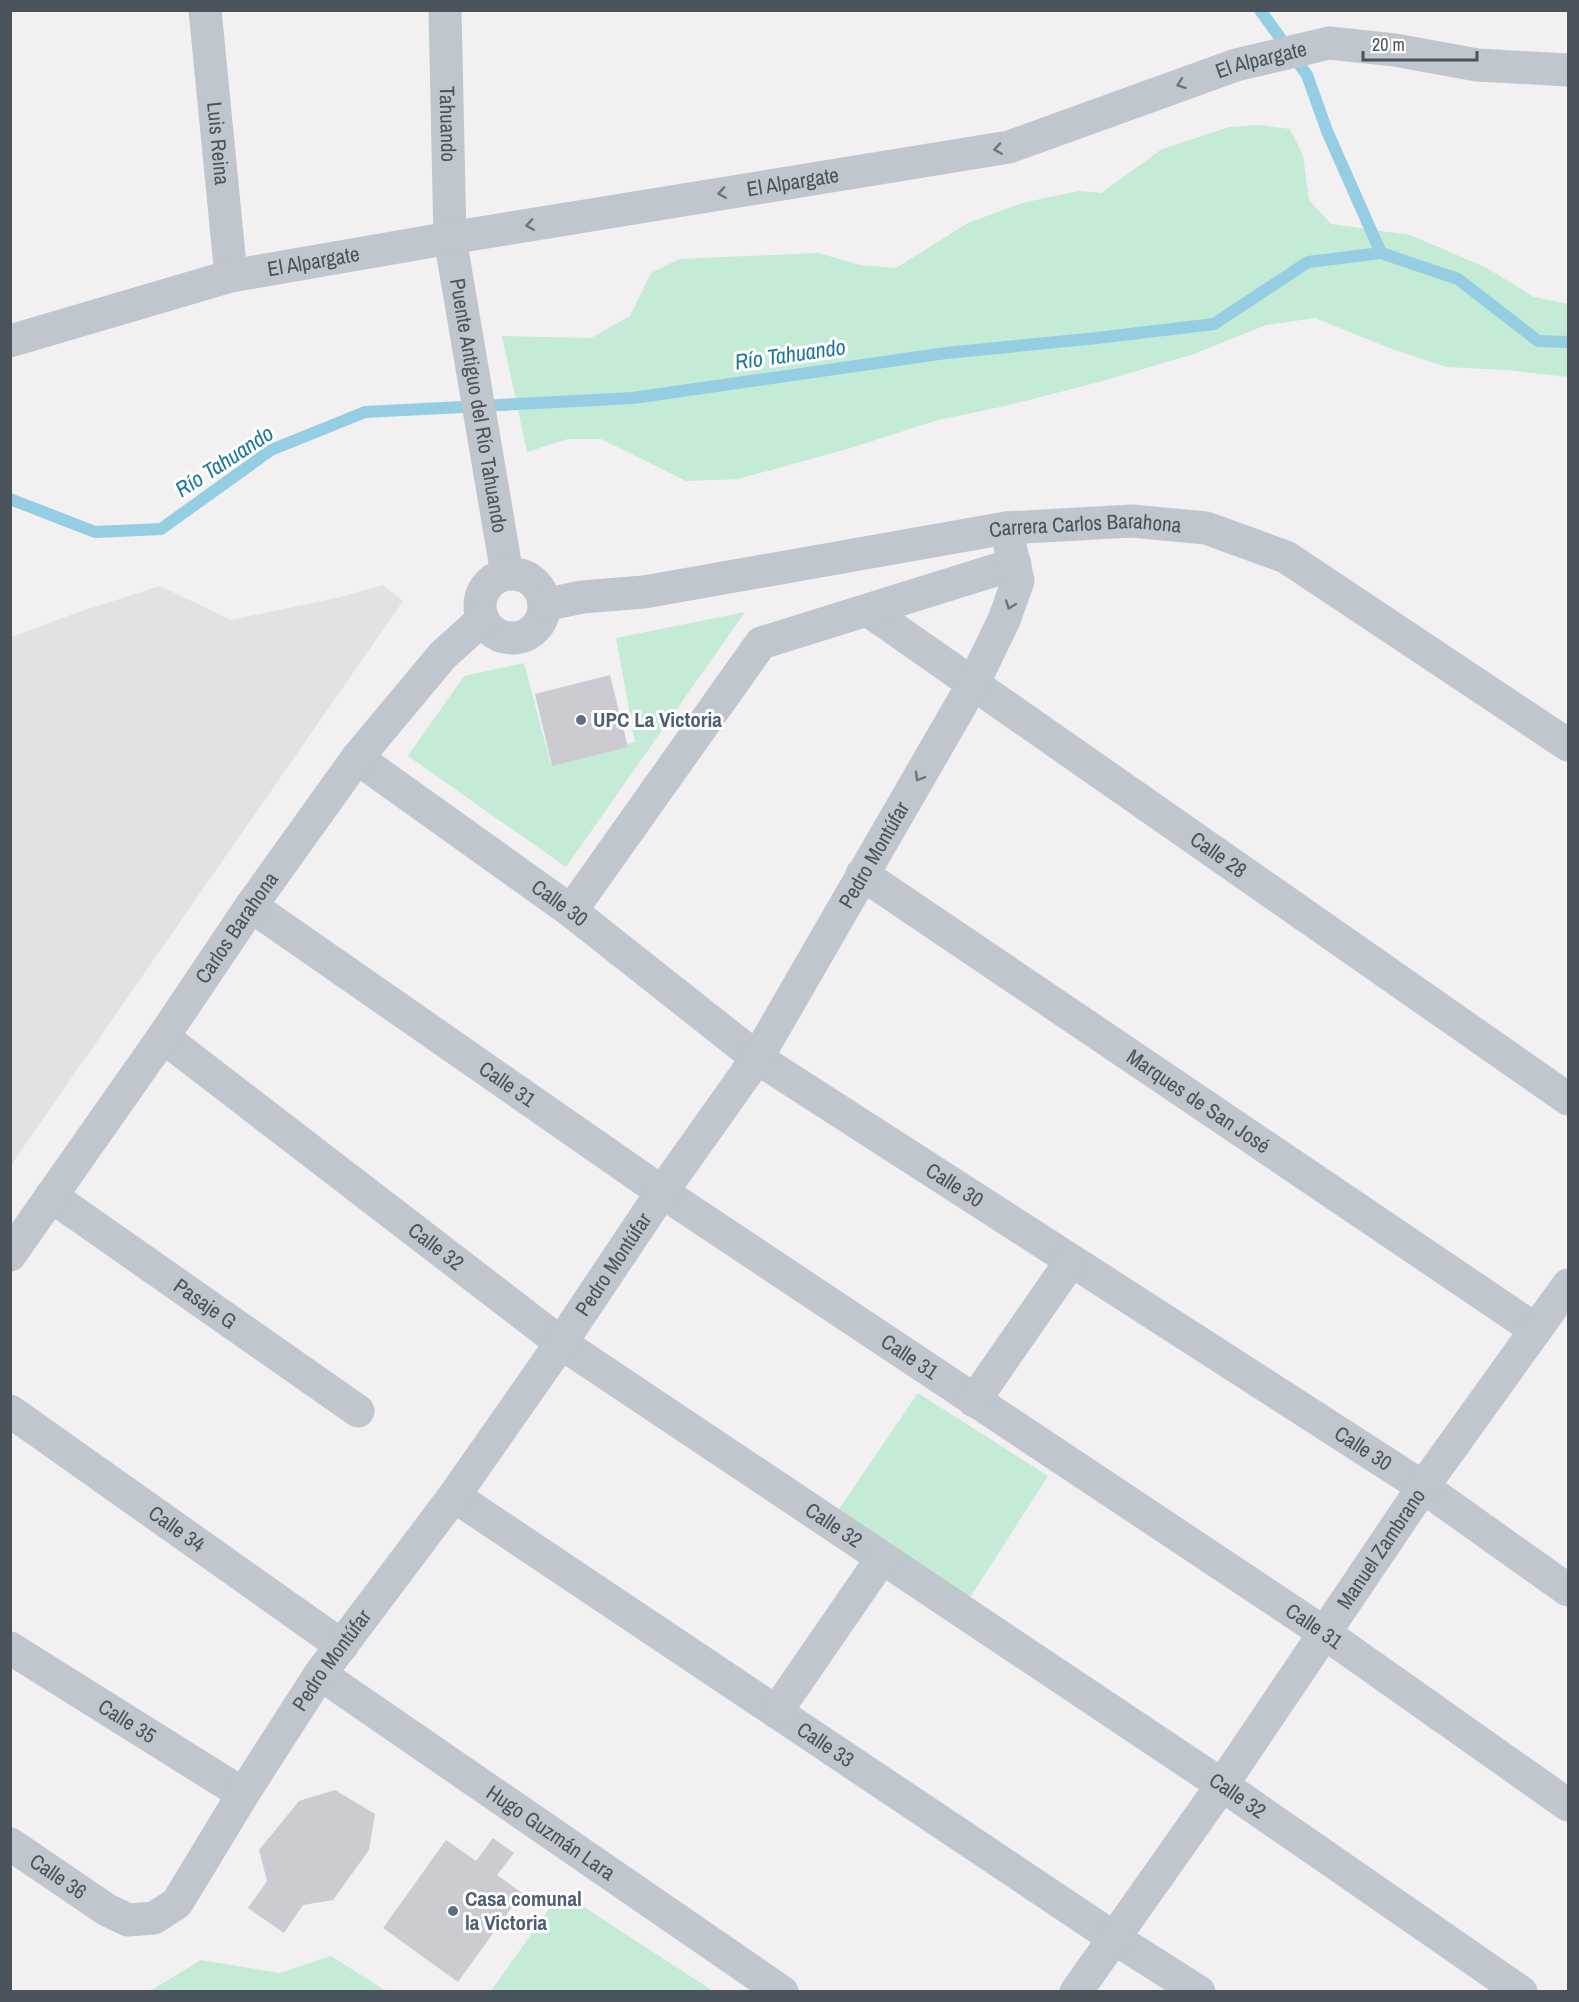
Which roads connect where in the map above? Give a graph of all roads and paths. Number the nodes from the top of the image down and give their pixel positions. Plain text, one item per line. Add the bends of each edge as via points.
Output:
1 (205, 10) edge
2 (446, 10) edge
3 (1568, 69) edge
4 (450, 238) junction
5 (231, 276) junction
6 (10, 341) edge
7 (1006, 528) junction
8 (1015, 564) junction
9 (507, 574) junction
10 (544, 605) junction
11 (868, 611) junction
12 (483, 619) junction
13 (973, 684) junction
14 (1569, 745) edge
15 (357, 758) junction
16 (862, 874) junction
17 (251, 906) junction
18 (571, 911) junction
19 (163, 1037) junction
20 (757, 1058) junction
21 (1569, 1099) edge
22 (662, 1192) junction
23 (51, 1196) junction
24 (10, 1255) edge
25 (1071, 1261) junction
26 (1569, 1286) edge
27 (1536, 1330) junction
28 (561, 1343) junction
29 (974, 1401) junction
30 (10, 1411) edge
31 (358, 1411) dead end
32 (1423, 1487) junction
33 (454, 1496) junction
34 (882, 1558) junction
35 (1569, 1590) edge
36 (1323, 1632) junction
37 (342, 1646) junction
38 (10, 1648) edge
39 (320, 1674) junction
40 (776, 1712) junction
41 (1222, 1785) junction
42 (243, 1794) junction
43 (1569, 1805) edge
44 (10, 1844) edge
45 (107, 1911) joint
46 (1114, 1938) junction
47 (782, 1992) edge
48 (1076, 1992) edge
49 (1199, 1992) edge
50 (1521, 1992) edge

1 - 5 street, Luis Reina
2 - 4 street, Tahuando
3 -> 4 street, El Alpargate via 1477,65 1329,43 1236,64 1009,147
4 - 5 street, El Alpargate
4 - 9 street, Puente Antiguo del Río Tahuando
5 - 6 street, El Alpargate
7 - 8 street, Pedro Montúfar
7 - 10 street, Carrera Carlos Barahona via 644,592 582,597
7 - 14 street, Carrera Carlos Barahona via 1132,521 1206,528 1286,557
8 - 11 street
8 -> 13 street, Pedro Montúfar via 1018,581
9 - 10 street via 528,577 537,584
9 - 12 street via 496,578 481,596
10 - 12 street via 539,624 514,639 488,628
11 - 13 street, Calle 28
11 - 18 street via 761,643
12 - 15 street, Carlos Barahona via 443,655
13 -> 16 street, Pedro Montúfar
13 - 21 street, Calle 28
15 - 17 street, Carlos Barahona
15 - 18 street, Calle 30
16 - 20 street, Pedro Montúfar
16 - 27 street, Marques de San José
17 - 19 street, Carlos Barahona
17 - 22 street, Calle 31
18 - 20 street, Calle 30
19 - 23 street, Carlos Barahona
19 - 28 street, Calle 32
20 - 22 street, Pedro Montúfar
20 - 25 street, Calle 30
22 - 28 street, Pedro Montúfar
22 - 29 street, Calle 31
23 - 24 street, Carlos Barahona
23 - 31 street, Pasaje G
25 - 29 street
25 - 32 street, Calle 30
26 - 27 street, Manuel Zambrano
27 - 32 street, Manuel Zambrano
28 - 33 street, Pedro Montúfar
28 - 34 street, Calle 32
29 - 36 street, Calle 31
30 - 37 street, Calle 34
32 - 35 street, Calle 30
32 - 36 street, Manuel Zambrano
33 - 37 street, Pedro Montúfar
33 - 40 street, Calle 33
34 - 40 street
34 - 41 street, Calle 32
36 - 41 street, Manuel Zambrano
36 - 43 street, Calle 31
37 - 39 street, Pedro Montúfar
38 - 42 street, Calle 35
39 - 42 street, Pedro Montúfar
39 - 47 street, Hugo Guzmán Lara
40 - 46 street, Calle 33
41 - 46 street, Manuel Zambrano
41 - 50 street, Calle 32
42 - 45 street, Pedro Montúfar via 177,1903 154,1918 128,1920
44 - 45 street, Calle 36
46 - 48 street, Manuel Zambrano
46 - 49 street, Calle 33

